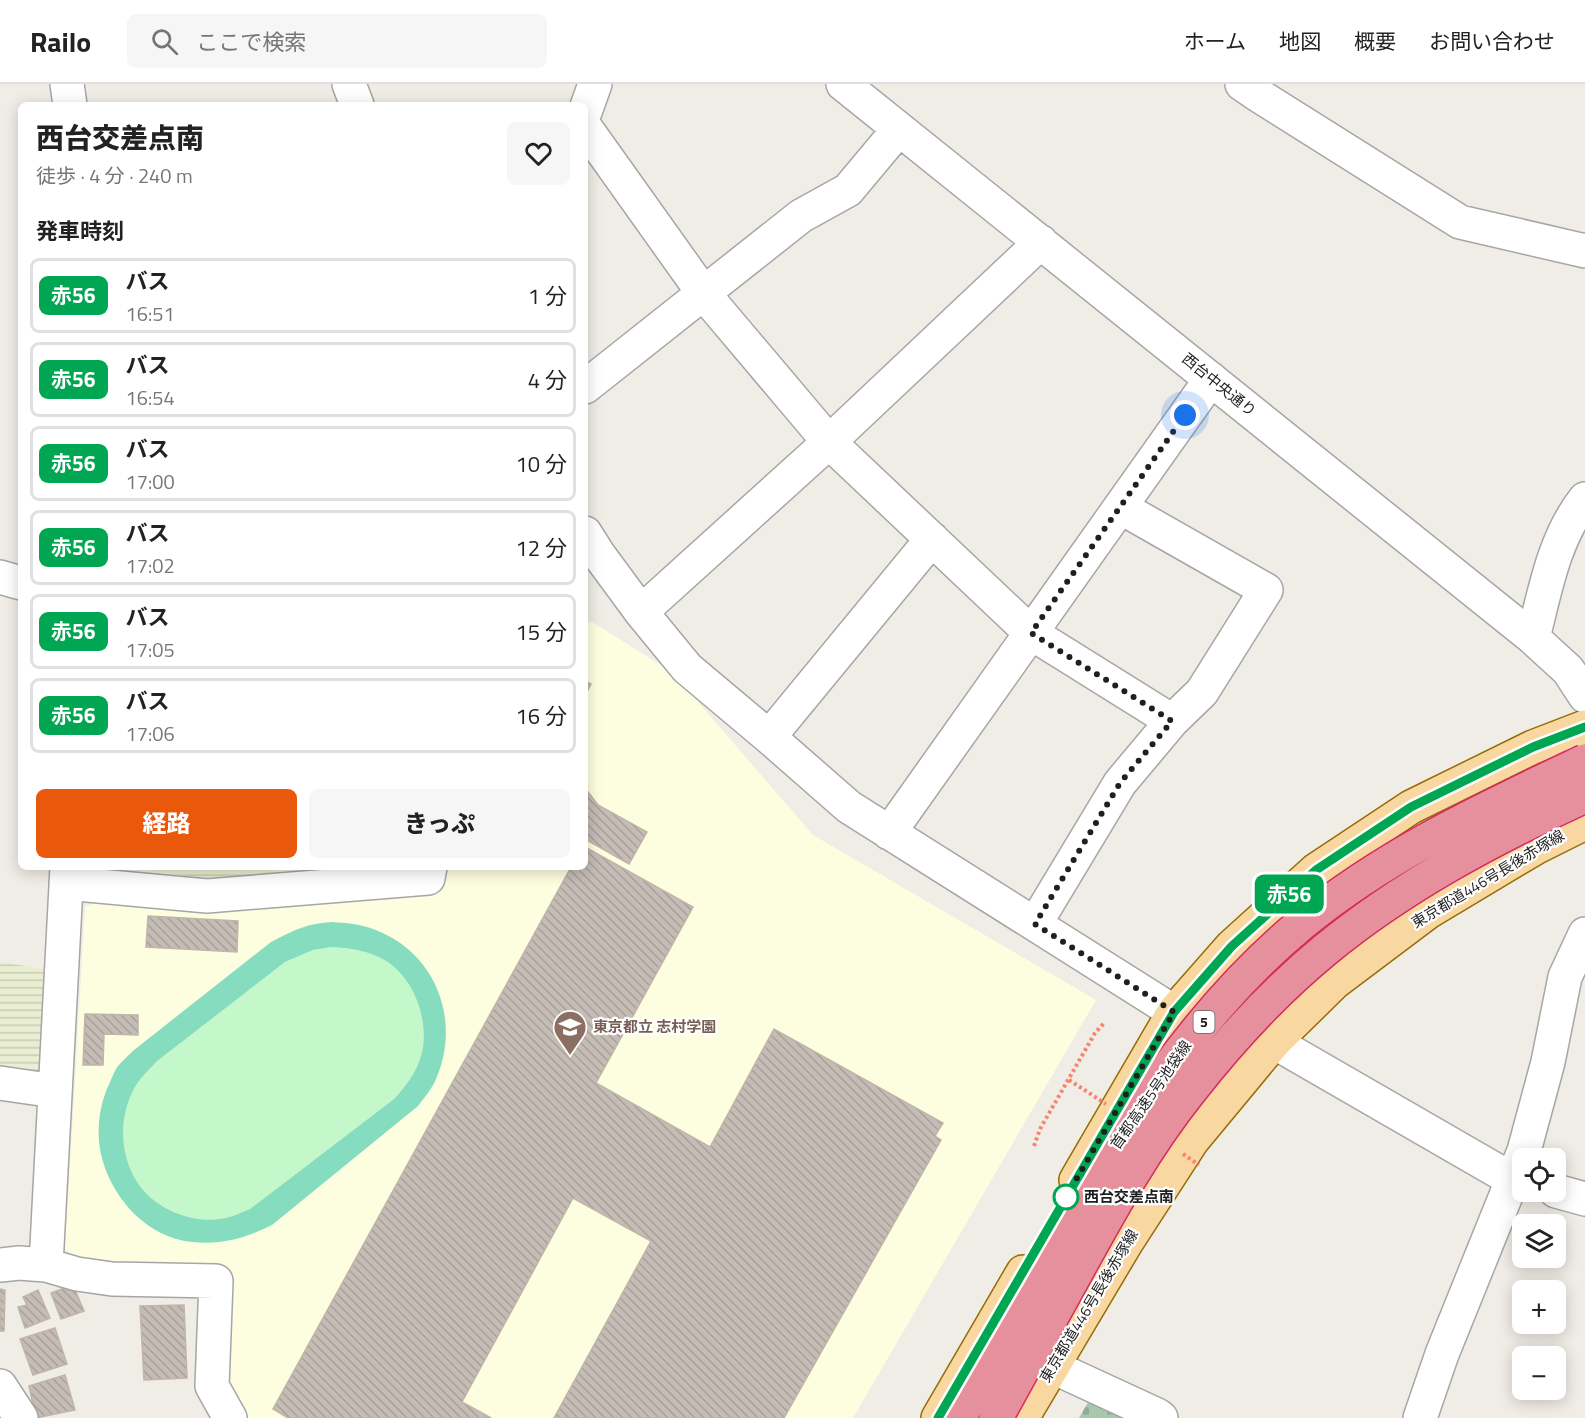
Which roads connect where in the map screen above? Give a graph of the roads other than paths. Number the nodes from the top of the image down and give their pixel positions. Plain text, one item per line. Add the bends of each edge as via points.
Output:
1 (68, 84) edge
2 (349, 84) edge
3 (595, 84) edge
4 (843, 84) edge
5 (1242, 84) edge
6 (70, 102) edge
7 (356, 102) edge
8 (588, 104) edge
9 (899, 129) junction
10 (588, 132) edge
11 (1041, 242) junction
12 (1585, 251) edge
13 (704, 294) junction
14 (1211, 379) junction
15 (588, 385) edge
16 (829, 442) junction
17 (1585, 499) edge
18 (1120, 507) junction
19 (588, 538) edge
20 (932, 539) junction
21 (0, 578) edge
22 (18, 582) edge
23 (641, 612) junction
24 (1031, 633) junction
25 (1533, 638) junction
26 (1585, 696) edge
27 (1172, 721) junction
28 (1585, 727) edge
29 (769, 737) junction
30 (1585, 761) edge
31 (1585, 796) edge
32 (1585, 823) edge
33 (889, 833) junction
34 (430, 870) edge
35 (66, 875) edge
36 (1035, 924) junction
37 (1585, 934) edge
38 (1174, 1012) junction
39 (1274, 1042) junction
40 (0, 1083) edge
41 (55, 1091) junction
42 (1525, 1148) edge
43 (1512, 1178) edge
44 (1566, 1194) edge
45 (1512, 1195) edge
46 (1585, 1199) edge
47 (0, 1265) edge
48 (46, 1265) junction
49 (1053, 1367) junction
50 (0, 1386) edge
51 (21, 1418) edge
52 (230, 1418) edge
53 (938, 1418) edge
54 (959, 1418) edge
55 (996, 1418) edge
56 (1022, 1418) edge
57 (1161, 1418) edge
58 (1420, 1418) edge

1 - 6 street
2 - 7 street
3 - 8 street
4 - 9 street, 西台中央通り
5 - 12 street via 1460,222
9 - 11 street, 西台中央通り
9 - 13 street via 848,190 801,216
10 - 13 street
11 - 14 street, 西台中央通り
11 - 16 street
13 - 15 street
13 - 16 street
14 - 18 street
14 - 25 street, 西台中央通り
16 - 20 street
16 - 23 street
17 - 25 street via 1556,554
18 - 24 street
18 - 27 street via 1266,590 1202,692
19 - 23 street
20 - 24 street
20 - 29 street
21 - 22 street
23 - 29 street via 687,668
24 - 27 street
24 - 33 street
25 - 26 street, 西台中央通り via 1568,669
27 - 36 street via 1120,783
28 - 38 main road via 1533,747 1411,807 1316,870 1232,946
29 - 33 street via 849,807
30 - 54 highway, 首都高速5号池袋線 / 5, bridge via 1460,821 1357,882 1301,924 1250,971 1208,1016 1121,1136 1075,1210
31 - 55 highway, 首都高速5号池袋線 / 5, bridge via 1476,849 1375,912 1324,950 1254,1017 1189,1092 1147,1152
32 - 39 main road, 東京都道446号長後赤塚線 via 1428,912 1335,982
33 - 36 street
34 - 35 street via 428,879 207,896
35 - 41 street
36 - 38 street
37 - 42 street via 1565,977
38 - 53 main road
39 - 43 street
39 - 49 main road, 東京都道446号長後赤塚線 via 1192,1141
40 - 41 street
41 - 48 street
44 - 46 street
45 - 58 street via 1442,1354
47 - 48 street
48 - 52 street via 112,1279 216,1281 212,1386
49 - 56 main road, 東京都道446号長後赤塚線
49 - 57 street
50 - 51 street

